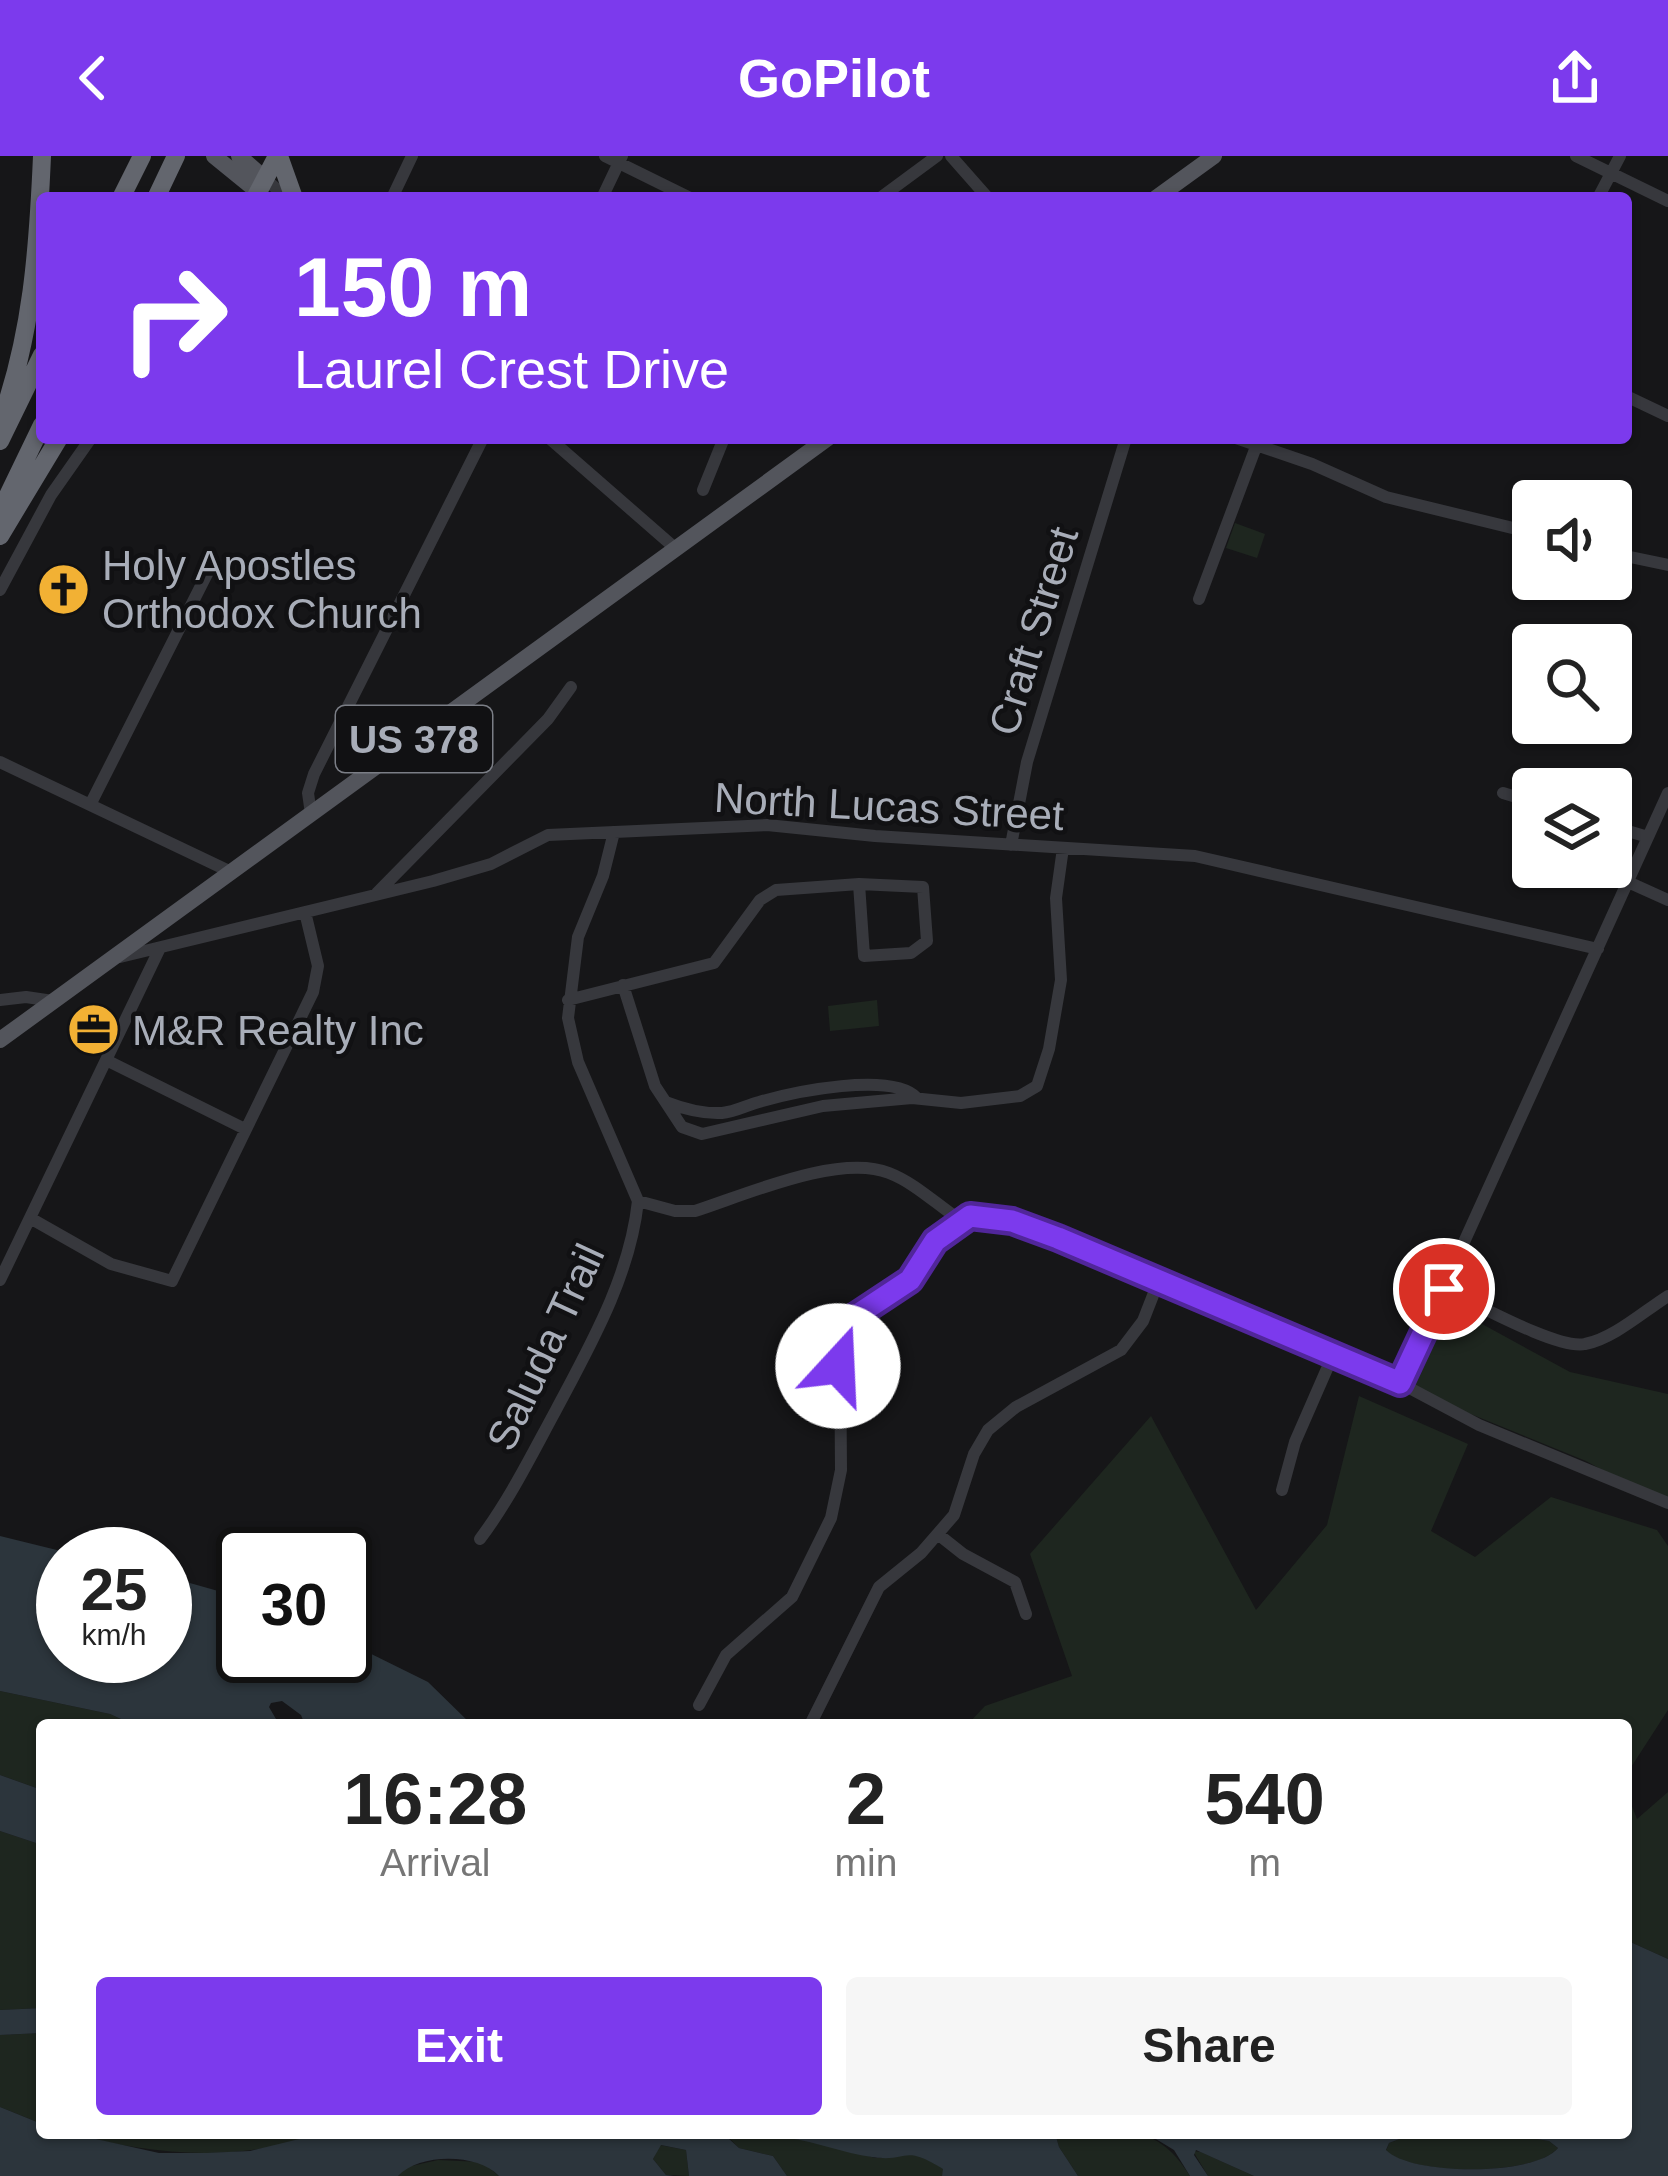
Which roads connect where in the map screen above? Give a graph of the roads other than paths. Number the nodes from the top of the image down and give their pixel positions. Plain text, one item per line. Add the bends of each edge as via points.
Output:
1 (42, 156) edge
2 (142, 156) edge
3 (176, 156) edge
4 (278, 156) edge
5 (412, 156) edge
6 (937, 156) edge
7 (951, 156) edge
8 (1214, 156) edge
9 (1576, 156) edge
10 (1620, 156) edge
11 (225, 158) edge
12 (616, 158) edge
13 (1611, 173) junction
14 (260, 191) edge
15 (40, 192) edge
16 (125, 192) edge
17 (159, 192) edge
18 (288, 192) edge
19 (395, 192) edge
20 (604, 192) edge
21 (680, 192) edge
22 (888, 192) edge
23 (983, 192) edge
24 (1164, 192) edge
25 (1601, 192) edge
26 (1668, 201) edge
27 (36, 279) edge
28 (36, 367) edge
29 (1632, 399) edge
30 (1668, 416) edge
31 (0, 423) edge
32 (36, 437) edge
33 (0, 441) edge
34 (55, 444) edge
35 (87, 444) edge
36 (480, 444) edge
37 (556, 444) edge
38 (722, 444) edge
39 (820, 444) edge
40 (1124, 444) edge
41 (1258, 444) joint
42 (703, 490) dead end
43 (0, 512) edge
44 (1512, 528) edge
45 (0, 536) edge
46 (675, 548) junction
47 (1632, 557) edge
48 (1668, 565) edge
49 (209, 568) dead end
50 (0, 590) edge
51 (1199, 599) dead end
52 (571, 687) dead end
53 (0, 762) edge
54 (1503, 793) dead end
55 (1668, 793) edge
56 (1512, 796) edge
57 (90, 806) junction
58 (310, 814) junction
59 (614, 832) junction
60 (1632, 832) edge
61 (1648, 837) junction
62 (1011, 845) junction
63 (1063, 848) junction
64 (231, 872) junction
65 (1632, 873) edge
66 (859, 884) junction
67 (1632, 884) edge
68 (1625, 888) edge
69 (376, 894) junction
70 (1668, 900) edge
71 (305, 912) junction
72 (160, 949) junction
73 (1598, 949) junction
74 (113, 958) junction
75 (623, 985) junction
76 (0, 1000) edge
77 (568, 1000) junction
78 (53, 1001) junction
79 (0, 1040) edge
80 (106, 1060) junction
81 (917, 1098) junction
82 (666, 1102) junction
83 (245, 1129) junction
84 (638, 1201) junction
85 (30, 1218) junction
86 (960, 1220) junction
87 (0, 1280) edge
88 (1159, 1280) junction
89 (1444, 1289) junction
90 (1668, 1296) edge
91 (1333, 1355) junction
92 (1400, 1383) junction
93 (1282, 1490) dead end
94 (1668, 1503) edge
95 (939, 1535) junction
96 (480, 1539) dead end
97 (1026, 1614) dead end
98 (699, 1705) dead end
99 (813, 1719) edge

1 - 15 highway
2 - 16 highway
3 - 17 highway
4 - 14 highway
4 - 18 highway
5 - 19 street
6 - 22 street
7 - 23 street
8 - 24 main road
9 - 13 street
10 - 13 street
11 - 14 main road
12 - 20 street
12 - 21 street
13 - 25 street
13 - 26 street
27 - 31 highway
28 - 33 highway
29 - 30 street
32 - 43 highway
34 - 45 highway
35 - 50 street
36 - 58 street via 314,774
37 - 46 street
38 - 42 street
39 - 46 main road, US 378
40 - 62 street, Craft Street via 1027,762
41 - 44 street via 1386,497
41 - 51 street
46 - 58 main road, US 378
47 - 48 street
49 - 57 street
52 - 69 street
53 - 57 street
54 - 56 street
55 - 61 street
57 - 64 street
58 - 64 main road, US 378
59 - 62 street, North Lucas Street via 767,825
59 - 69 street, North Lucas Street via 548,835 491,864
59 - 77 street, Saluda Trail via 581,928
60 - 61 street
61 - 65 street
62 - 63 street, North Lucas Street
63 - 73 street, North Lucas Street via 1195,856
63 - 81 street via 1056,898 1061,980 1042,1077 1029,1093 1001,1101
64 - 74 main road, US 378
66 - 66 street via 923,887 927,941 911,953 864,956
66 - 75 street via 776,890 713,963
67 - 70 street
68 - 73 street
69 - 71 street, North Lucas Street
71 - 72 street, North Lucas Street
71 - 83 street via 316,984
72 - 74 street, North Lucas Street
72 - 80 street
73 - 89 street
74 - 78 main road, US 378
75 - 77 street
75 - 82 street
76 - 78 street
77 - 84 street, Saluda Trail via 578,1062
78 - 79 main road, US 378
80 - 83 street
80 - 85 street
81 - 82 street via 884,1086 823,1087 725,1113
81 - 82 street via 824,1106 702,1134 682,1126
83 - 85 street via 172,1281 110,1264
84 - 86 street via 695,1211 821,1172 874,1169 918,1188
84 - 96 street, Saluda Trail via 627,1257 595,1335
85 - 87 street
86 - 88 street via 1012,1221
86 - 98 street via 910,1280 848,1321 839,1352 841,1470 832,1518 792,1597 726,1655
88 - 91 street
88 - 95 street via 1121,1350 988,1430
89 - 90 street via 1575,1346
89 - 92 street
91 - 92 street
91 - 93 street
92 - 94 street via 1479,1425
95 - 97 street via 1015,1582
95 - 99 street via 879,1587

